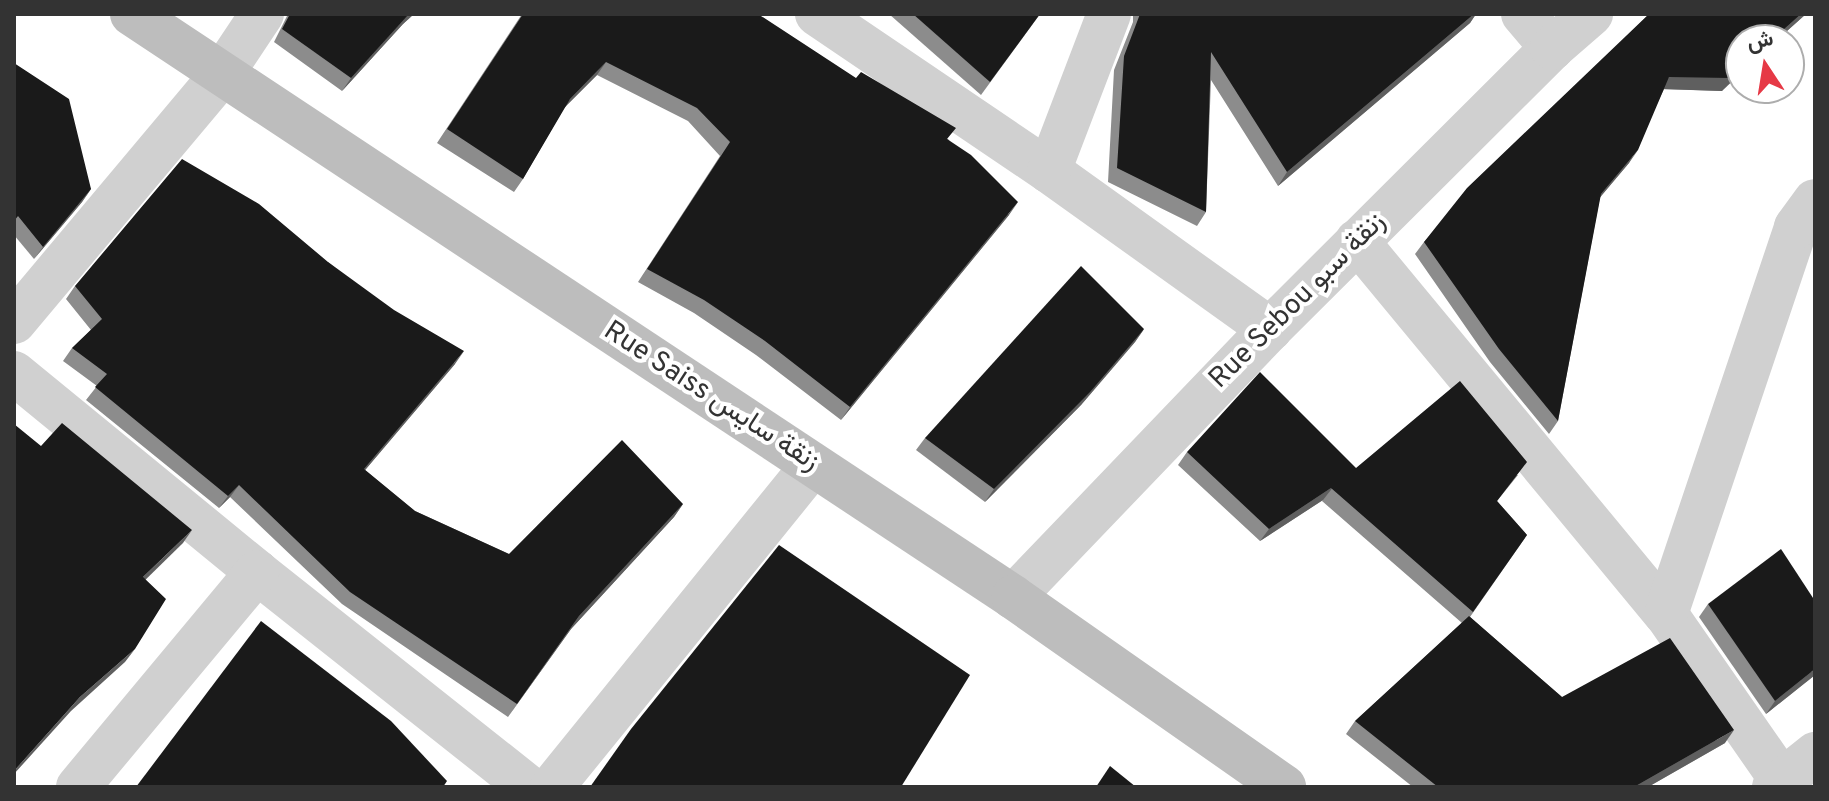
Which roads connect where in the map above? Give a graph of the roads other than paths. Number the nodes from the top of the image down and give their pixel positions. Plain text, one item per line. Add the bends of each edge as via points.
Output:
1 (132, 14) edge
2 (262, 14) edge
3 (817, 14) edge
4 (1109, 14) edge
5 (1523, 14) edge
6 (1591, 14) edge
7 (1552, 48) junction
8 (222, 74) junction
9 (1049, 171) junction
10 (1815, 201) edge
11 (1357, 241) junction
12 (14, 322) edge
13 (1270, 329) junction
14 (14, 373) edge
15 (813, 465) junction
16 (257, 572) junction
17 (1013, 597) junction
18 (1666, 614) junction
19 (1791, 774) edge
20 (78, 787) edge
21 (528, 787) edge
22 (552, 787) edge
23 (1284, 787) edge

1 - 8 street, Rue Saiss زنقة سايس
2 - 8 street
3 - 9 street
4 - 9 street
5 - 7 street
6 - 7 street, Rue Sebou زنقة سبو
7 - 11 street, Rue Sebou زنقة سبو
8 - 12 street
8 - 15 street, Rue Saiss زنقة سايس
9 - 13 street
10 - 18 street via 1796,227
11 - 13 street, Rue Sebou زنقة سبو
11 - 18 street
13 - 17 street, Rue Sebou زنقة سبو
14 - 16 street
15 - 17 street, Rue Saiss زنقة سايس
15 - 22 street
16 - 20 street
16 - 21 street
17 - 23 street, Rue Saiss زنقة سايس
18 - 19 street

